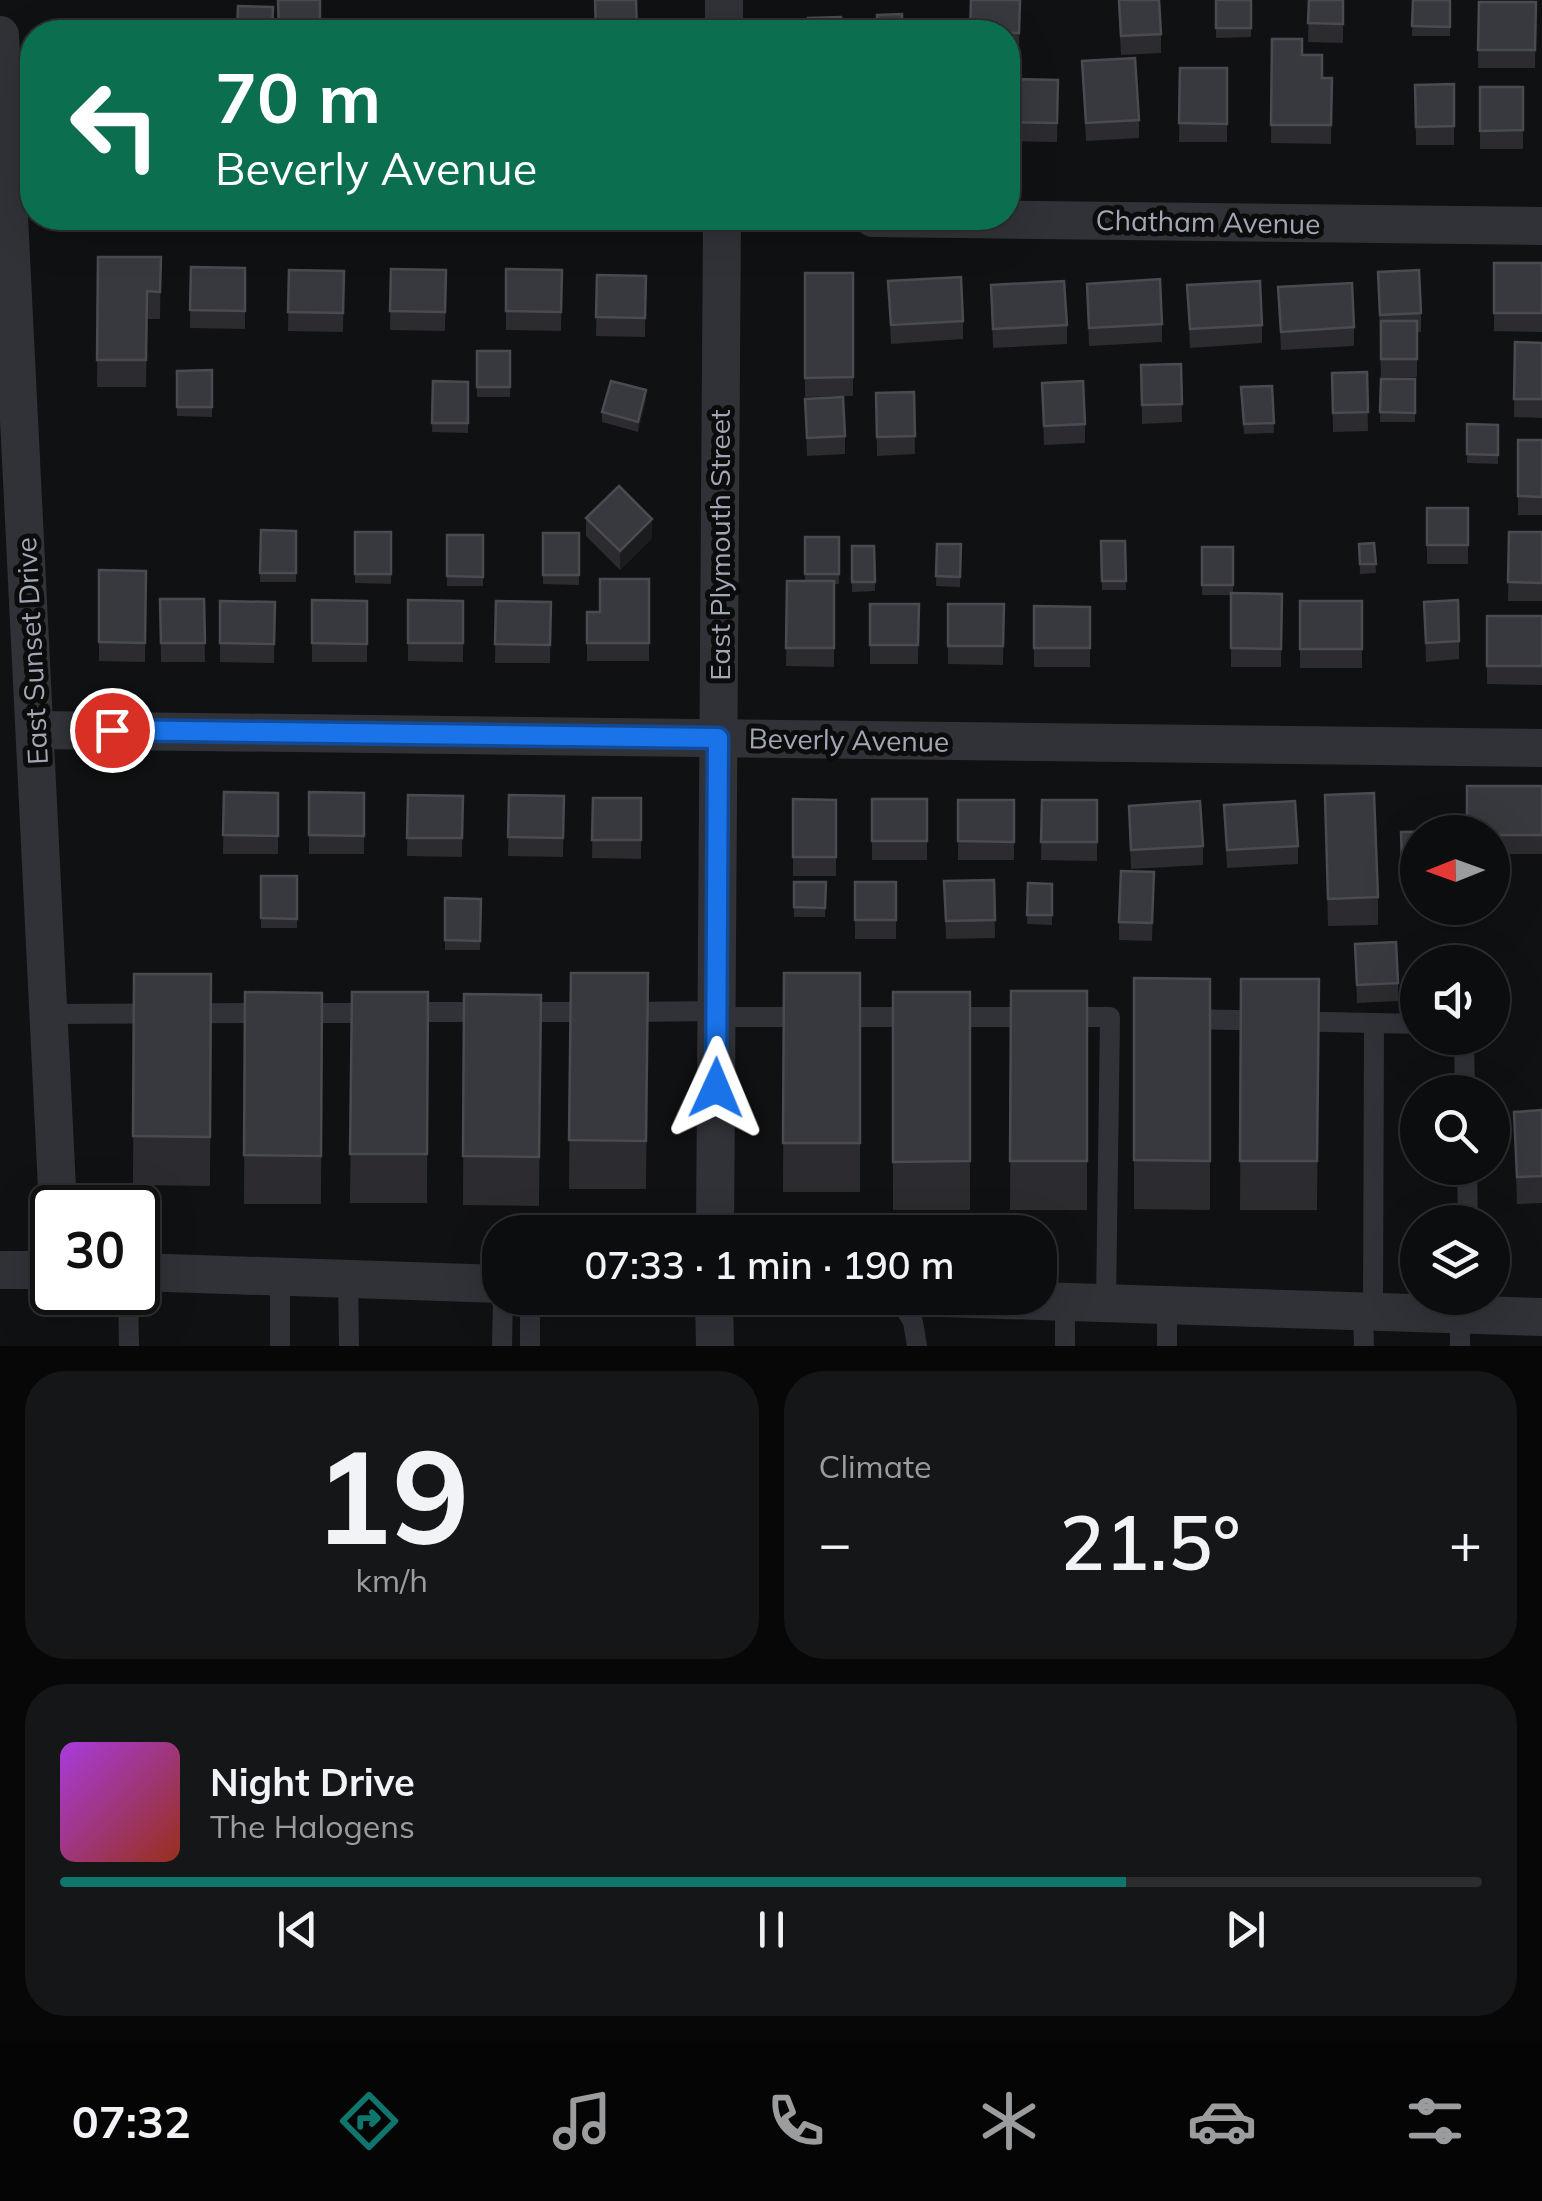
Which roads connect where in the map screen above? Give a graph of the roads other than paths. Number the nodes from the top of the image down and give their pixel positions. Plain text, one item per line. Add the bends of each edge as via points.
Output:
1 (0, 35) edge
2 (20, 199) edge
3 (1020, 220) edge
4 (1542, 226) edge
5 (22, 230) edge
6 (722, 230) edge
7 (36, 730) junction
8 (718, 738) junction
9 (1542, 748) edge
10 (49, 1014) junction
11 (717, 1014) junction
12 (1166, 1018) edge
13 (1374, 1023) junction
14 (1400, 1024) edge
15 (57, 1185) edge
16 (714, 1215) edge
17 (0, 1270) edge
18 (30, 1270) edge
19 (160, 1273) edge
20 (280, 1277) junction
21 (348, 1279) junction
22 (482, 1283) edge
23 (1057, 1301) edge
24 (1065, 1301) junction
25 (1106, 1303) junction
26 (1168, 1306) junction
27 (128, 1315) edge
28 (503, 1315) edge
29 (530, 1315) edge
30 (714, 1315) edge
31 (909, 1315) edge
32 (1542, 1317) edge
33 (1465, 1319) edge
34 (1366, 1324) edge
35 (129, 1346) edge
36 (280, 1346) edge
37 (349, 1346) edge
38 (502, 1346) edge
39 (530, 1346) edge
40 (715, 1346) edge
41 (917, 1346) edge
42 (1065, 1346) edge
43 (1167, 1346) edge

1 - 2 street, East Sunset Drive
3 - 4 street, Chatham Avenue
5 - 7 street, East Sunset Drive
6 - 8 street, East Plymouth Street
7 - 8 street, Beverly Avenue
7 - 10 street, East Sunset Drive
8 - 9 street, Beverly Avenue
8 - 11 street, East Plymouth Street
10 - 11 lane
10 - 15 street, East Sunset Drive
11 - 16 street, East Plymouth Street
11 - 25 lane via 1119,1017
12 - 13 lane
13 - 14 lane
13 - 34 lane
17 - 18 street
19 - 20 street
20 - 21 street
20 - 36 lane
21 - 22 street
21 - 37 lane
23 - 24 street
24 - 25 street
24 - 42 lane
25 - 26 street
26 - 34 street
26 - 43 lane
27 - 35 lane
28 - 38 lane
29 - 39 lane
30 - 40 street
31 - 41 lane
32 - 33 street
33 - 34 street

